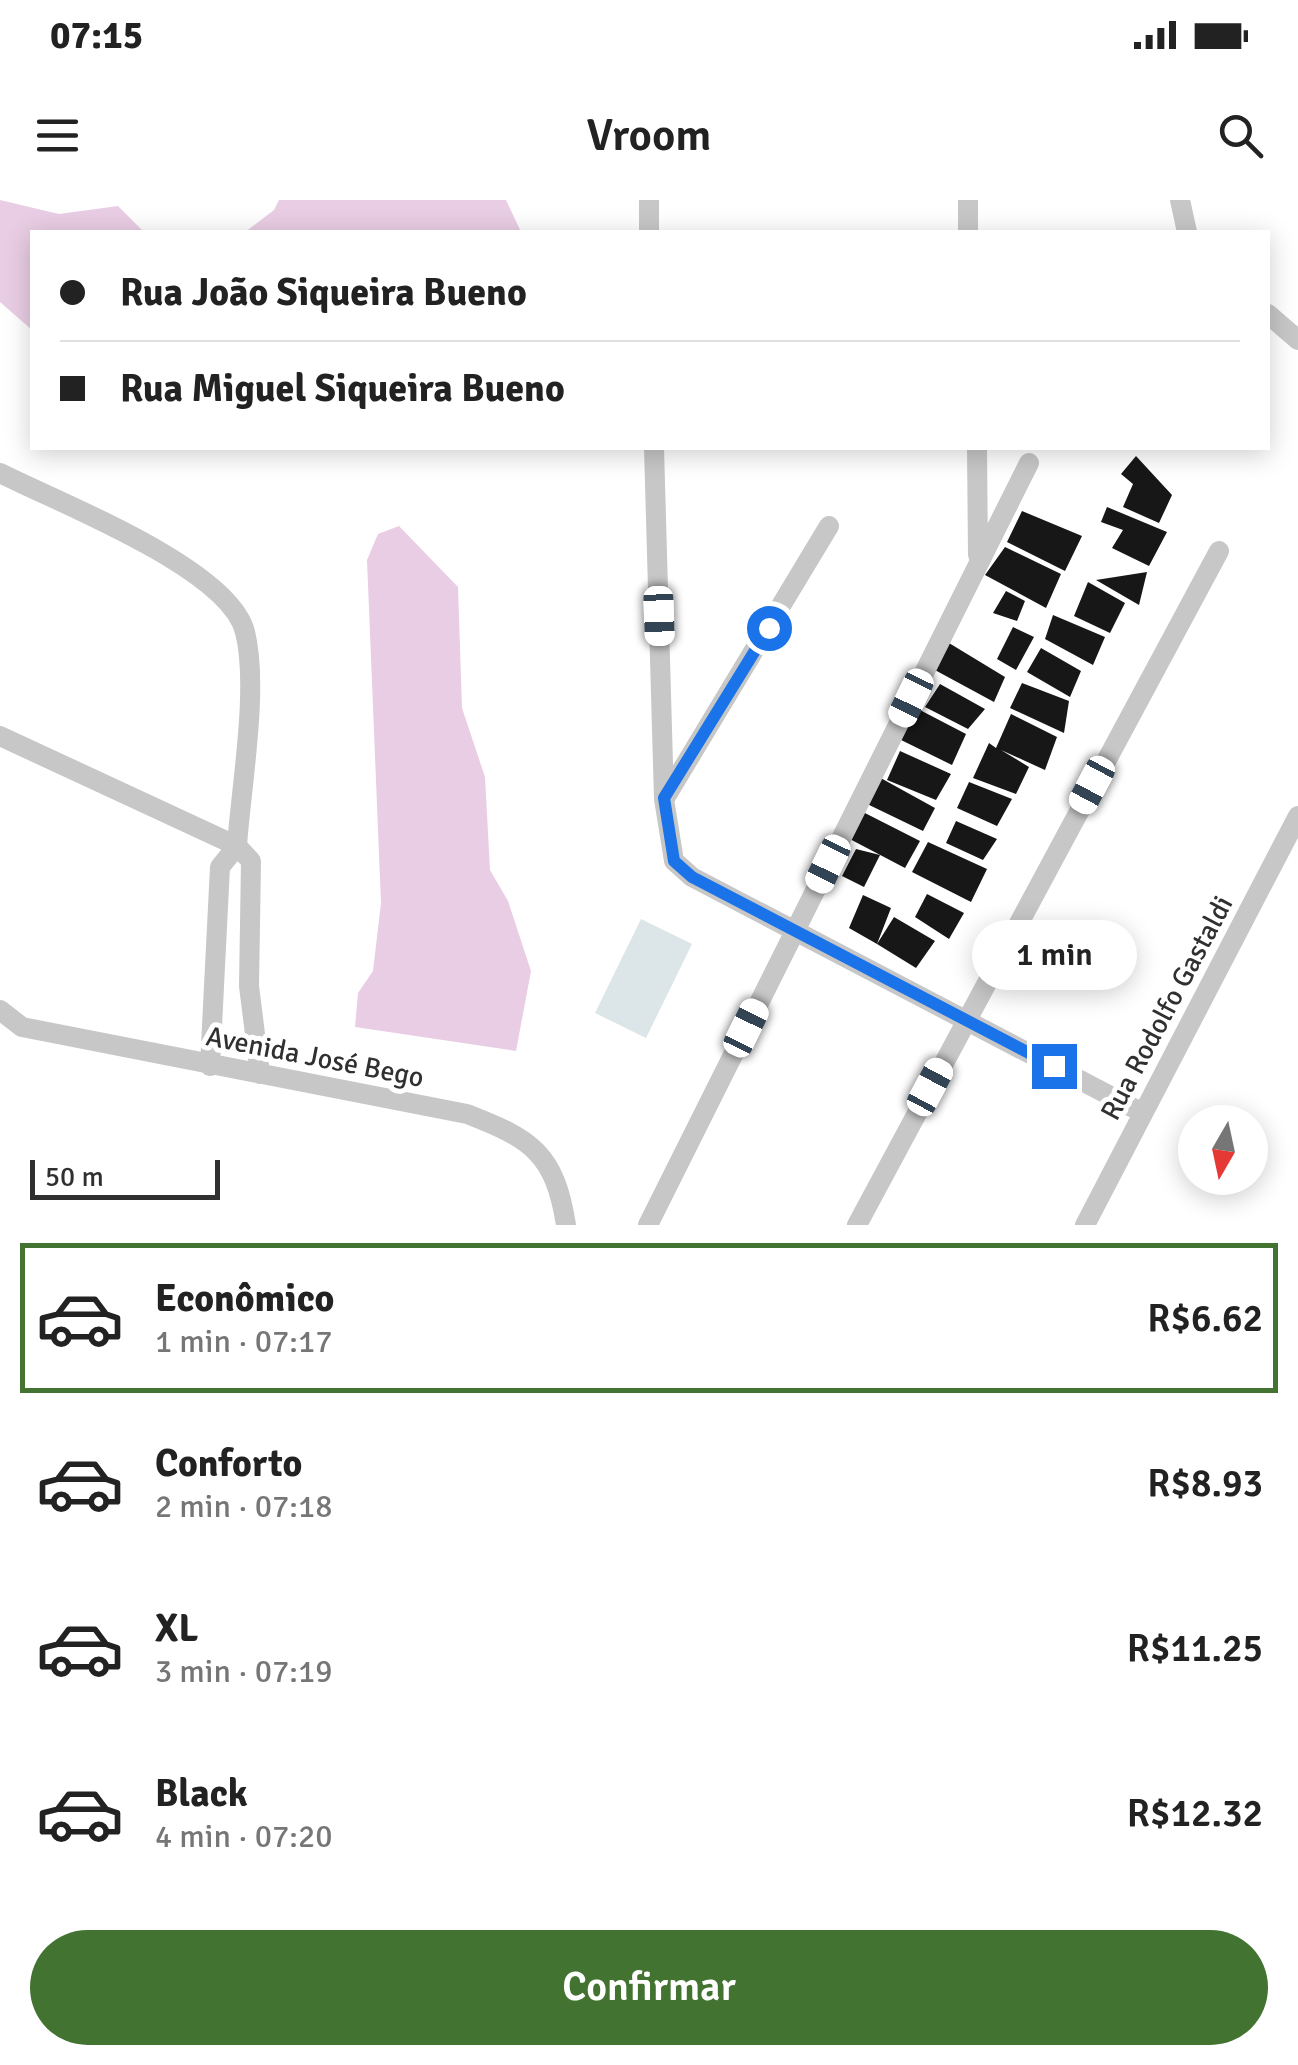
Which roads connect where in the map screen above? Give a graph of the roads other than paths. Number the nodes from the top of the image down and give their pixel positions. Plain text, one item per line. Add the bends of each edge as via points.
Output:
1 (649, 200) edge
2 (968, 200) edge
3 (1180, 200) edge
4 (650, 230) edge
5 (968, 230) edge
6 (1187, 230) edge
7 (1270, 316) edge
8 (1298, 340) edge
9 (654, 450) edge
10 (977, 450) edge
11 (1029, 463) dead end
12 (0, 473) edge
13 (829, 526) dead end
14 (1219, 551) dead end
15 (978, 565) junction
16 (0, 736) edge
17 (664, 798) junction
18 (1298, 816) edge
19 (237, 846) junction
20 (794, 930) junction
21 (0, 1010) edge
22 (966, 1018) junction
23 (210, 1066) junction
24 (260, 1074) junction
25 (1143, 1113) junction
26 (566, 1225) edge
27 (648, 1225) edge
28 (857, 1225) edge
29 (1085, 1225) edge

1 - 4 street
2 - 5 street
3 - 6 street
7 - 8 street
9 - 17 street
10 - 15 street
11 - 15 street
12 - 19 street via 195,570 227,600 244,627 250,658
13 - 17 street
14 - 22 street
15 - 20 street
16 - 19 street
17 - 20 street via 674,861
18 - 25 street, Rua Rodolfo Gastaldi
19 - 23 street via 220,867
19 - 24 street via 252,861 249,986
20 - 22 street
20 - 27 street
21 - 23 street, Avenida José Bego via 22,1028
22 - 25 street
22 - 28 street
23 - 24 street, Avenida José Bego
24 - 26 street, Avenida José Bego via 467,1114 510,1130 539,1150 560,1186
25 - 29 street, Rua Rodolfo Gastaldi

